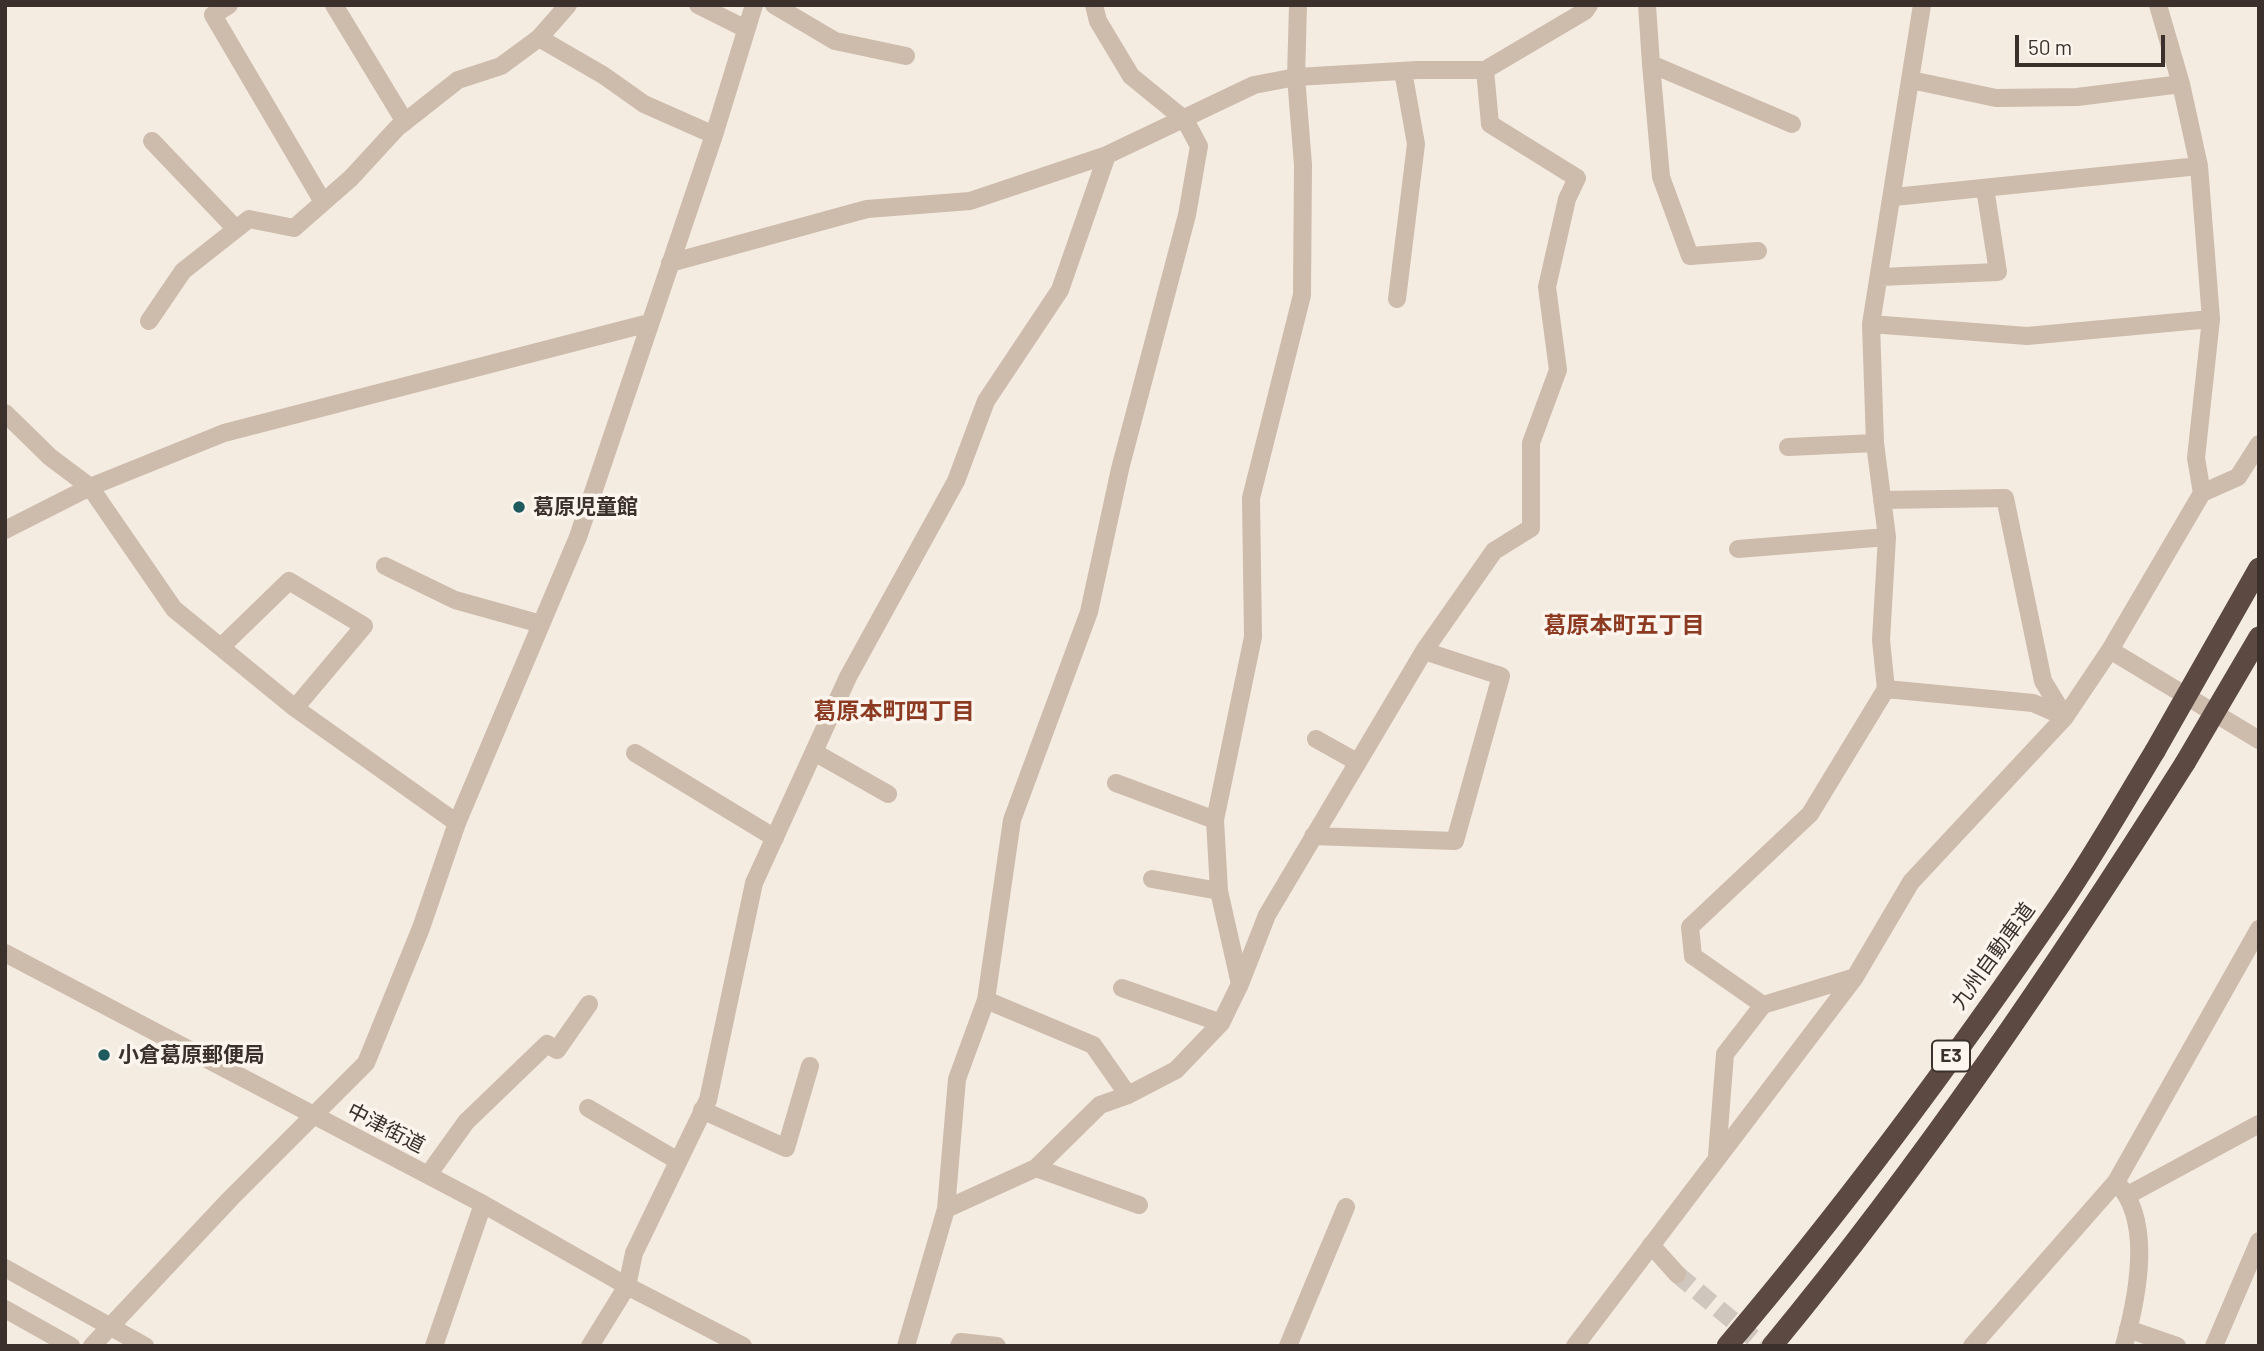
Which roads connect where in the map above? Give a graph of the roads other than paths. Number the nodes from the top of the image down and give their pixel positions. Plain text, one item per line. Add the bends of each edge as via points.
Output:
1 (229, 5) edge
2 (334, 5) edge
3 (568, 5) edge
4 (698, 5) edge
5 (754, 5) edge
6 (774, 5) edge
7 (1094, 5) edge
8 (1298, 5) edge
9 (1589, 5) edge
10 (1647, 5) edge
11 (1922, 5) edge
12 (2158, 5) edge
13 (746, 29) junction
14 (539, 38) junction
15 (906, 56) dead end
16 (1651, 64) junction
17 (1485, 70) junction
18 (1403, 71) junction
19 (1296, 77) junction
20 (1911, 80) junction
21 (2181, 84) junction
22 (1185, 120) junction
23 (405, 122) junction
24 (1791, 124) dead end
25 (714, 135) junction
26 (152, 141) dead end
27 (1107, 155) junction
28 (2199, 166) junction
29 (1985, 188) junction
30 (1894, 197) junction
31 (323, 202) junction
32 (236, 229) junction
33 (1758, 251) dead end
34 (670, 263) junction
35 (1880, 277) junction
36 (1397, 299) dead end
37 (2211, 319) junction
38 (149, 321) dead end
39 (649, 323) junction
40 (1871, 324) junction
41 (5, 413) edge
42 (1875, 443) junction
43 (2259, 444) edge
44 (1788, 447) dead end
45 (90, 487) junction
46 (2202, 493) junction
47 (1882, 500) junction
48 (5, 530) edge
49 (1887, 537) junction
50 (1738, 549) dead end
51 (385, 566) dead end
52 (2259, 568) edge
53 (541, 624) junction
54 (2259, 637) edge
55 (221, 648) junction
56 (2110, 650) junction
57 (1424, 651) junction
58 (1886, 689) junction
59 (295, 708) junction
60 (2065, 717) junction
61 (1316, 739) dead end
62 (2259, 740) edge
63 (814, 752) junction
64 (635, 754) dead end
65 (1357, 762) junction
66 (1116, 783) dead end
67 (888, 794) dead end
68 (1215, 820) junction
69 (457, 823) junction
70 (1313, 836) junction
71 (775, 838) junction
72 (1152, 879) dead end
73 (1219, 891) junction
74 (2259, 929) edge
75 (5, 953) edge
76 (1855, 977) junction
77 (1240, 984) junction
78 (1122, 988) dead end
79 (986, 1000) junction
80 (589, 1004) dead end
81 (1763, 1005) junction
82 (1221, 1023) junction
83 (810, 1066) dead end
84 (1128, 1095) junction
85 (588, 1108) dead end
86 (702, 1110) junction
87 (313, 1116) junction
88 (2259, 1124) edge
89 (1717, 1156) junction
90 (678, 1161) junction
91 (1036, 1168) junction
92 (428, 1175) junction
93 (2122, 1188) junction
94 (483, 1203) junction
95 (1139, 1205) dead end
96 (1346, 1207) dead end
97 (946, 1209) junction
98 (2259, 1241) edge
99 (1651, 1245) junction
100 (5, 1268) edge
101 (1677, 1274) tunnel mouth
102 (627, 1286) junction
103 (5, 1309) edge
104 (110, 1326) junction
105 (2126, 1338) edge
106 (71, 1346) edge
107 (92, 1346) edge
108 (145, 1346) edge
109 (434, 1346) edge
110 (590, 1346) edge
111 (743, 1346) edge
112 (906, 1346) edge
113 (959, 1346) edge
114 (998, 1346) edge
115 (1288, 1346) edge
116 (1575, 1346) edge
117 (1727, 1346) edge
118 (1772, 1346) edge
119 (1972, 1346) edge
120 (2177, 1346) edge
121 (2214, 1346) edge

1 - 31 street via 213,15
2 - 23 street
3 - 14 street
4 - 13 street
5 - 13 street
6 - 15 street via 835,41
7 - 22 street via 1097,22 1131,76
8 - 19 street
9 - 17 street
10 - 16 street
11 - 20 street
12 - 21 street
13 - 25 street
14 - 23 street via 501,66 458,80
14 - 25 street via 644,104
16 - 24 street
16 - 33 street via 1661,177 1690,256
17 - 18 street
17 - 57 street via 1490,124 1577,178 1567,199 1547,287 1558,370 1531,443 1531,528 1494,551
18 - 19 street
18 - 36 street via 1416,144
19 - 22 street via 1254,85
19 - 68 street via 1303,165 1302,295 1251,498 1253,637
20 - 21 street via 1996,98 2077,97
20 - 30 street
21 - 28 street
22 - 27 street
22 - 79 street via 1199,146 1187,215 1089,612 1012,820
23 - 31 street
25 - 34 street
26 - 32 street
27 - 34 street via 970,201 867,209
27 - 63 street via 1060,290 986,401 956,481 848,677
28 - 29 street
28 - 37 street
29 - 30 street
29 - 35 street via 1998,272
30 - 35 street
31 - 32 street via 294,228 249,219
32 - 38 street via 183,271
34 - 39 street
35 - 40 street
37 - 40 street via 2027,336
37 - 46 street via 2196,458
39 - 45 street via 224,433
39 - 53 street via 582,526
40 - 42 street
41 - 45 street via 50,457
42 - 44 street
42 - 47 street
43 - 46 street via 2238,477
45 - 48 street
45 - 55 street via 174,609
46 - 56 street
47 - 49 street
47 - 60 street via 2005,498 2043,681
49 - 50 street
49 - 58 street via 1881,640
51 - 53 street via 455,600
52 - 117 highway, 九州自動車道 / E3, bridge via 2061,904 1801,1259
53 - 69 street
54 - 118 highway, E3, bridge via 2087,919 1970,1090
55 - 59 street
55 - 59 street via 289,581 364,626
56 - 60 street
56 - 62 street
57 - 65 street
57 - 70 street via 1501,676 1455,841
58 - 60 street via 2033,703
58 - 81 street via 1810,814 1690,927 1693,956
59 - 69 street
60 - 76 street via 1911,882
61 - 65 street
63 - 67 street
63 - 71 street
64 - 71 street
65 - 70 street
66 - 68 street
68 - 73 street
69 - 87 street via 421,928 366,1063
70 - 77 street via 1267,915
71 - 86 street via 754,883 708,1100
72 - 73 street
73 - 77 street
74 - 93 street
75 - 87 street, 中津街道
76 - 81 street
76 - 89 street
77 - 82 street
78 - 82 street
79 - 84 street via 1093,1045
79 - 97 street via 957,1079
80 - 92 street via 557,1049 547,1044 466,1122
81 - 89 street via 1726,1054
82 - 84 street via 1176,1070
83 - 86 street via 786,1148
84 - 91 street via 1100,1105
85 - 90 street
86 - 90 street
87 - 92 street, 中津街道
87 - 104 street
88 - 93 street
89 - 99 street
90 - 102 street via 634,1253
91 - 95 street
91 - 97 street
92 - 94 street, 中津街道
93 - 105 street via 2141,1241
93 - 119 street
94 - 102 street, 中津街道
94 - 109 street
96 - 115 street
97 - 112 street
98 - 121 street
99 - 101 street
99 - 116 street
100 - 104 street
102 - 110 street
102 - 111 street, 中津街道
103 - 106 street
104 - 107 street
104 - 108 street
105 - 120 street
113 - 114 street via 961,1342

